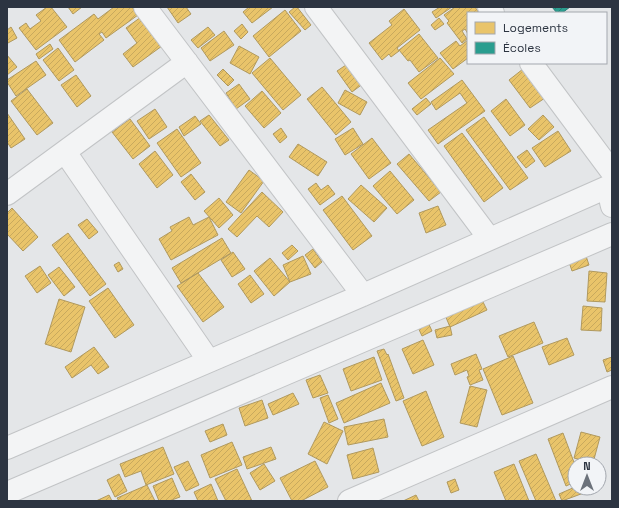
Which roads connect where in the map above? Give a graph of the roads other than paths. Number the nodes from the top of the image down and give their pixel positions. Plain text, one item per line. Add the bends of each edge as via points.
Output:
1 (145, 7) edge
2 (316, 7) edge
3 (187, 62) junction
4 (531, 64) edge
5 (65, 152) junction
6 (612, 172) edge
7 (612, 185) edge
8 (612, 193) edge
9 (7, 194) edge
10 (612, 206) edge
11 (612, 234) edge
12 (489, 238) junction
13 (363, 295) junction
14 (209, 361) junction
15 (612, 387) edge
16 (7, 448) edge
17 (7, 493) edge
18 (13, 501) edge
19 (349, 501) edge

1 - 3 street
2 - 12 street
3 - 5 street
3 - 13 street
4 - 6 street
5 - 9 street
5 - 14 street
7 - 12 street
8 - 10 street
11 - 17 street
12 - 13 street
13 - 14 street
14 - 16 street
15 - 19 street
17 - 18 street

